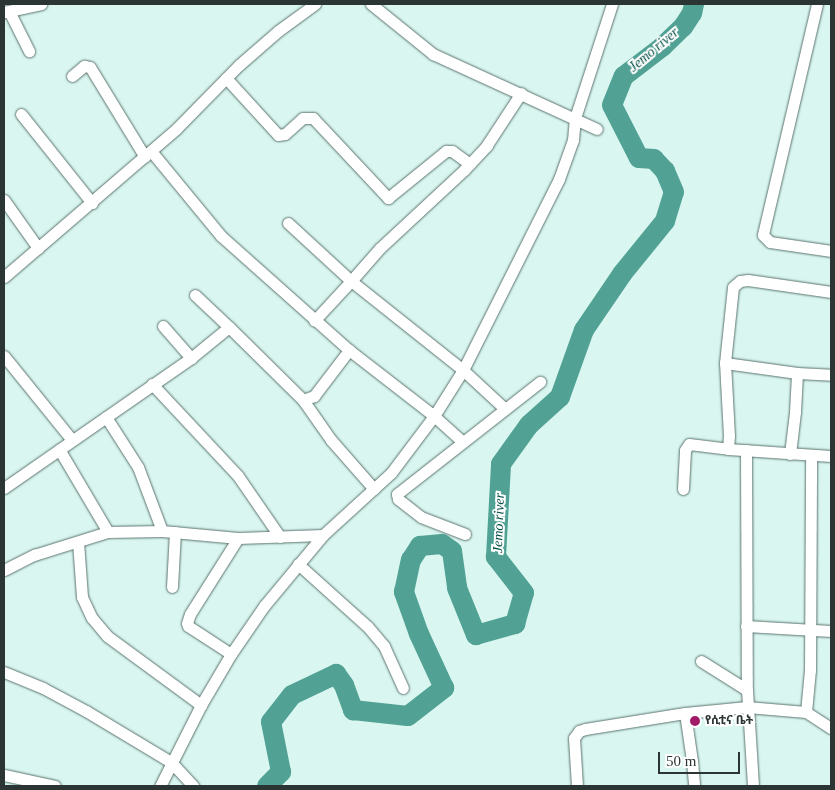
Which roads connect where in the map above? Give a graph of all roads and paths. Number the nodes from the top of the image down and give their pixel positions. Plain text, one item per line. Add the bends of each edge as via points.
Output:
1 (41, 4) edge
2 (315, 4) edge
3 (371, 4) edge
4 (612, 4) edge
5 (817, 4) edge
6 (11, 9) edge
7 (29, 51) dead end
8 (72, 76) dead end
9 (226, 78) junction
10 (521, 93) junction
11 (21, 114) dead end
12 (575, 118) junction
13 (597, 129) dead end
14 (148, 154) junction
15 (470, 164) junction
16 (4, 200) edge
17 (92, 203) junction
18 (288, 223) dead end
19 (38, 248) junction
20 (831, 251) edge
21 (4, 277) edge
22 (351, 281) junction
23 (831, 292) edge
24 (195, 295) dead end
25 (314, 321) junction
26 (163, 326) dead end
27 (229, 327) junction
28 (349, 350) junction
29 (4, 356) edge
30 (191, 358) junction
31 (725, 363) junction
32 (463, 370) junction
33 (797, 373) junction
34 (831, 375) edge
35 (540, 382) dead end
36 (152, 384) junction
37 (303, 400) junction
38 (504, 408) junction
39 (106, 416) junction
40 (434, 416) junction
41 (72, 440) junction
42 (463, 442) junction
43 (59, 449) junction
44 (728, 449) junction
45 (746, 450) junction
46 (790, 454) junction
47 (811, 455) junction
48 (831, 456) edge
49 (4, 488) edge
50 (374, 489) junction
51 (683, 489) dead end
52 (162, 531) junction
53 (108, 532) junction
54 (175, 532) junction
55 (465, 534) dead end
56 (323, 535) junction
57 (280, 537) junction
58 (238, 538) junction
59 (78, 542) junction
60 (298, 564) junction
61 (4, 570) edge
62 (172, 587) dead end
63 (746, 626) junction
64 (809, 629) junction
65 (831, 631) edge
66 (231, 654) junction
67 (701, 661) dead end
68 (4, 672) edge
69 (403, 688) dead end
70 (747, 690) junction
71 (201, 705) junction
72 (747, 707) junction
73 (806, 712) junction
74 (685, 713) junction
75 (831, 728) edge
76 (171, 762) junction
77 (4, 775) edge
78 (55, 786) edge
79 (160, 786) edge
80 (193, 786) edge
81 (577, 786) edge
82 (694, 786) edge
83 (753, 786) edge

1 - 6 street
2 - 9 street via 278,31
3 - 10 street via 433,54
4 - 12 street
5 - 20 street via 763,235 770,242
6 - 7 street
8 - 14 street via 84,66 90,67
9 - 14 street
9 - 15 street via 278,135 285,134 303,118 313,118 388,198 446,151 452,151
10 - 12 street
10 - 15 street via 488,145
11 - 17 street
12 - 13 street
12 - 32 street via 574,140 559,179
14 - 17 street
14 - 25 street via 221,236
15 - 22 street via 380,248
16 - 19 street
17 - 19 street
18 - 22 street
19 - 21 street
22 - 25 street
22 - 32 street
23 - 31 street via 740,281 733,287
24 - 27 street
25 - 28 street
26 - 30 street
27 - 30 street
27 - 37 street
28 - 37 street via 314,396
28 - 40 street
29 - 41 street
30 - 36 street
31 - 33 street
31 - 44 street
32 - 38 street
32 - 40 street
33 - 34 street
33 - 46 street
35 - 38 street
36 - 39 street
36 - 57 street via 238,476
37 - 50 street via 331,440
38 - 42 street
39 - 41 street
39 - 52 street via 138,467
40 - 42 street
40 - 50 street via 391,473
41 - 43 street
42 - 55 street via 404,487 397,496 421,517
43 - 49 street
43 - 53 street
44 - 45 street
44 - 51 street via 694,444 686,446
45 - 46 street
45 - 63 street
46 - 47 street
47 - 48 street
47 - 64 street
50 - 56 street
52 - 53 street
52 - 54 street
53 - 59 street
54 - 58 street
54 - 62 street
56 - 57 street
56 - 60 street
57 - 58 street
58 - 66 street via 187,623
59 - 61 street
59 - 71 street via 82,597 92,618 107,636
60 - 66 street
60 - 69 street via 368,627 384,646
63 - 64 street
63 - 70 street
64 - 65 street
64 - 73 street
66 - 71 street
67 - 70 street
68 - 76 street via 86,711
70 - 72 street
71 - 76 street
72 - 73 street
72 - 74 street
72 - 83 street
73 - 75 street
74 - 81 street via 579,731 574,738
74 - 82 street
76 - 79 street
76 - 80 street
77 - 78 street

